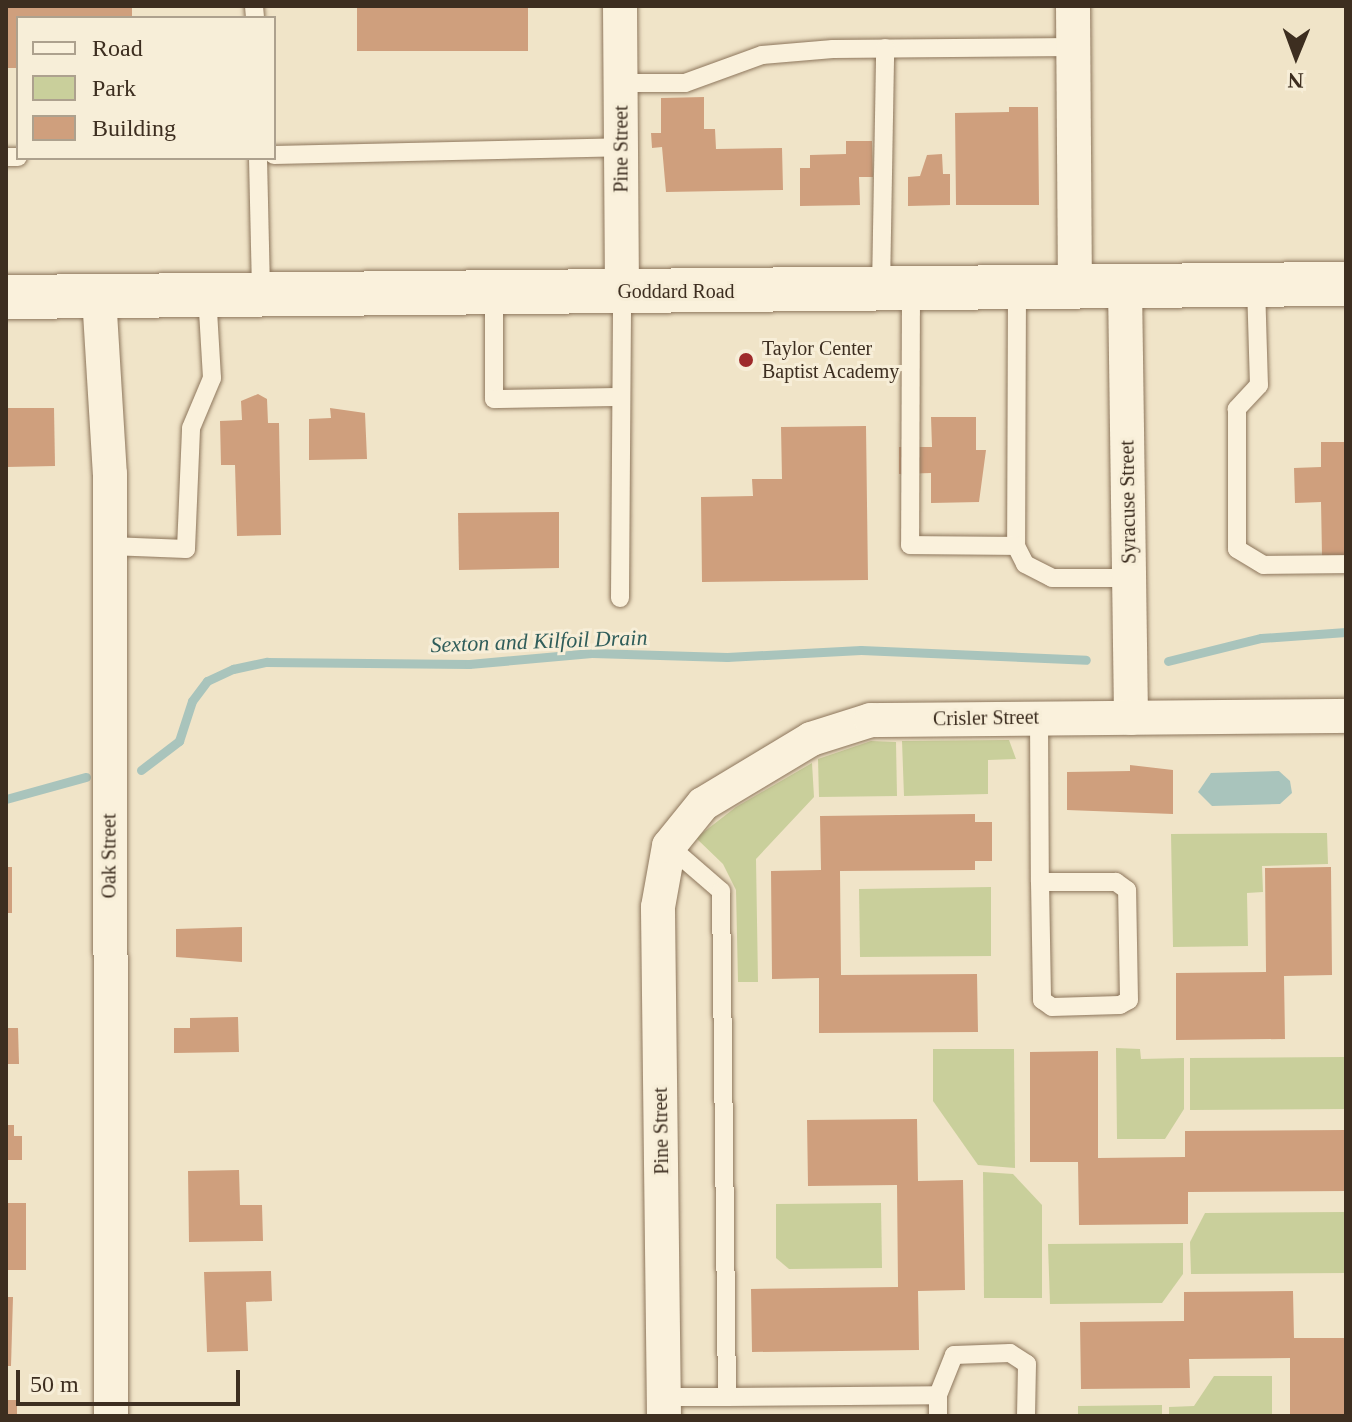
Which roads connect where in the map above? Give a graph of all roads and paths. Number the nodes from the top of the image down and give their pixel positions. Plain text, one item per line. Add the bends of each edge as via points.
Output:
1 (620, 6) edge
2 (1073, 6) edge
3 (1074, 47) junction
4 (885, 48) junction
5 (621, 83) junction
6 (621, 147) junction
7 (276, 155) edge
8 (258, 160) edge
9 (1346, 284) edge
10 (1256, 285) junction
11 (1125, 286) junction
12 (1075, 287) junction
13 (1017, 288) junction
14 (896, 289) junction
15 (622, 291) junction
16 (494, 292) junction
17 (207, 295) junction
18 (261, 295) junction
19 (99, 296) junction
20 (6, 297) edge
21 (621, 397) junction
22 (110, 546) junction
23 (1016, 546) junction
24 (1346, 564) edge
25 (1129, 578) junction
26 (620, 598) dead end
27 (1346, 716) edge
28 (1039, 717) junction
29 (1131, 718) junction
30 (669, 846) junction
31 (1040, 882) junction
32 (938, 1395) junction
33 (727, 1397) junction
34 (664, 1407) edge
35 (111, 1416) edge
36 (938, 1416) edge
37 (1026, 1416) edge

1 - 5 street, Pine Street
2 - 3 street
3 - 4 lane
3 - 12 street
4 - 5 lane via 762,55 685,83
4 - 14 lane
5 - 6 street, Pine Street
6 - 7 lane
6 - 15 street, Pine Street
8 - 18 lane
9 - 10 main road, Goddard Road
10 - 11 main road, Goddard Road
10 - 24 lane via 1259,385 1237,409 1237,549 1264,565
11 - 12 main road, Goddard Road
11 - 25 street, Syracuse Street
12 - 13 main road, Goddard Road
13 - 14 main road, Goddard Road
13 - 23 lane
14 - 15 main road, Goddard Road
14 - 23 lane via 910,545
15 - 16 main road, Goddard Road
15 - 21 lane
16 - 18 main road, Goddard Road
16 - 21 lane via 494,399
17 - 18 main road, Goddard Road
17 - 19 main road, Goddard Road
17 - 22 lane via 212,378 191,428 186,549
19 - 20 main road, Goddard Road
19 - 22 street, Oak Street
21 - 26 lane
22 - 35 street, Oak Street
23 - 25 lane via 1025,564 1052,578
25 - 29 street, Syracuse Street
27 - 29 street, Crisler Street
28 - 29 street, Crisler Street
28 - 30 street, Crisler Street via 898,718 844,726 811,739 703,804
28 - 31 lane
30 - 33 lane via 721,891
30 - 34 street, Pine Street via 658,907
31 - 31 lane via 1042,1000 1052,1007 1120,1005 1129,1000 1127,890 1116,882
32 - 33 lane
32 - 36 lane
32 - 37 lane via 954,1355 1010,1353 1027,1364
33 - 34 lane

